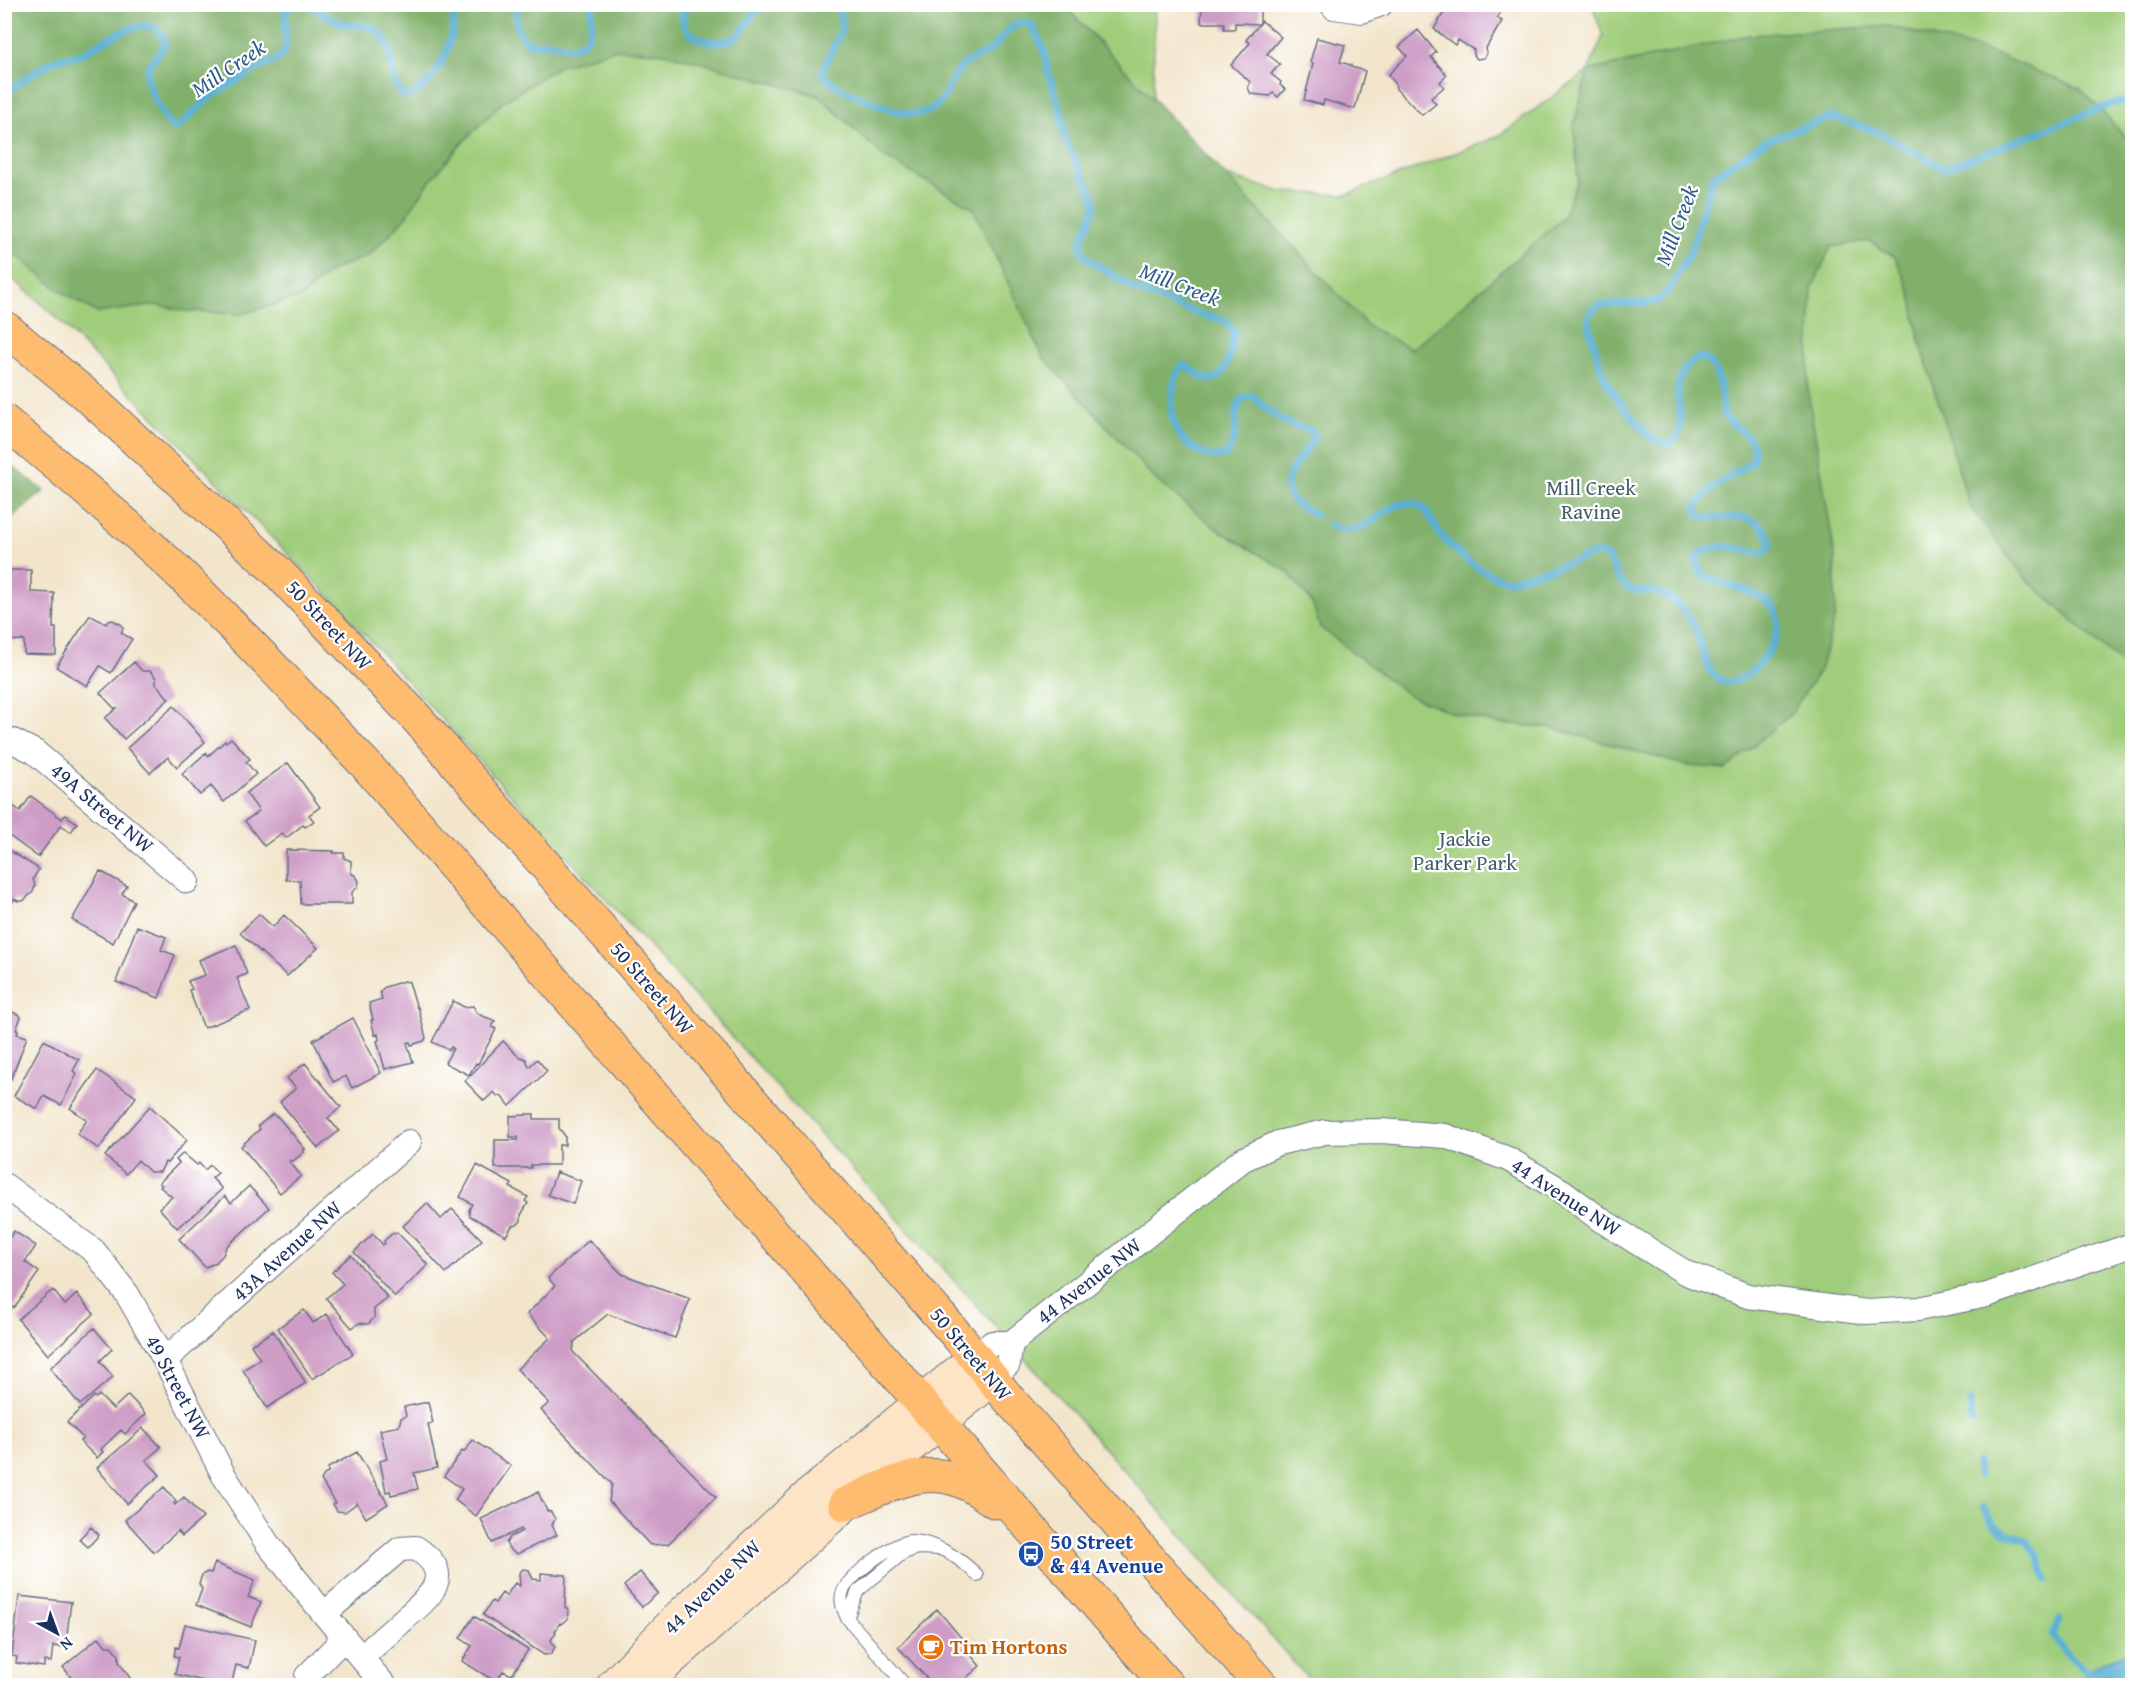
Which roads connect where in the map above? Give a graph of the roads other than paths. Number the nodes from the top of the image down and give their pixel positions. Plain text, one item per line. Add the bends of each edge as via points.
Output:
1 (1332, 4) edge
2 (1381, 4) edge
3 (4, 327) edge
4 (4, 421) edge
5 (9, 742) edge
6 (187, 881) dead end
7 (409, 1142) dead end
8 (4, 1185) edge
9 (2133, 1245) edge
10 (165, 1360) junction
11 (983, 1368) junction
12 (930, 1412) junction
13 (845, 1504) junction
14 (1023, 1519) junction
15 (977, 1575) dead end
16 (324, 1614) junction
17 (344, 1638) junction
18 (361, 1658) junction
19 (307, 1676) dead end
20 (385, 1686) edge
21 (613, 1686) edge
22 (641, 1686) edge
23 (906, 1686) edge
24 (1168, 1686) edge
25 (1262, 1686) edge

1 - 2 street via 1362,11
3 - 11 main road, 50 Street NW via 91,399 277,571 413,714
4 - 12 main road via 170,565 366,765
5 - 6 street, 49A Street NW via 35,752
7 - 10 street, 43A Avenue NW
8 - 10 street, 49 Street NW via 94,1251 127,1294
9 - 11 street, 44 Avenue NW via 1987,1295 1918,1309 1867,1312 1788,1302 1748,1296 1686,1273 1601,1220 1563,1191 1499,1155 1445,1136 1325,1132 1278,1143 1242,1160 1011,1343 1008,1364
10 - 16 street, 49 Street NW via 223,1474 267,1543
11 - 12 street, 44 Avenue NW
11 - 25 main road, 50 Street NW
12 - 13 street, 44 Avenue NW
12 - 14 main road
12 - 21 street, 44 Avenue NW via 807,1497 680,1616
13 - 14 main road via 904,1478 938,1475 957,1479
13 - 22 street, 44 Avenue NW
14 - 24 main road
15 - 23 lane via 963,1561 939,1549 917,1548 902,1554 858,1591 847,1618
16 - 17 street, 49 Street NW
16 - 18 street via 400,1549 416,1548 429,1556 436,1569 436,1582 429,1598
17 - 18 street, 49 Street NW
17 - 19 street
18 - 20 street, 49 Street NW

